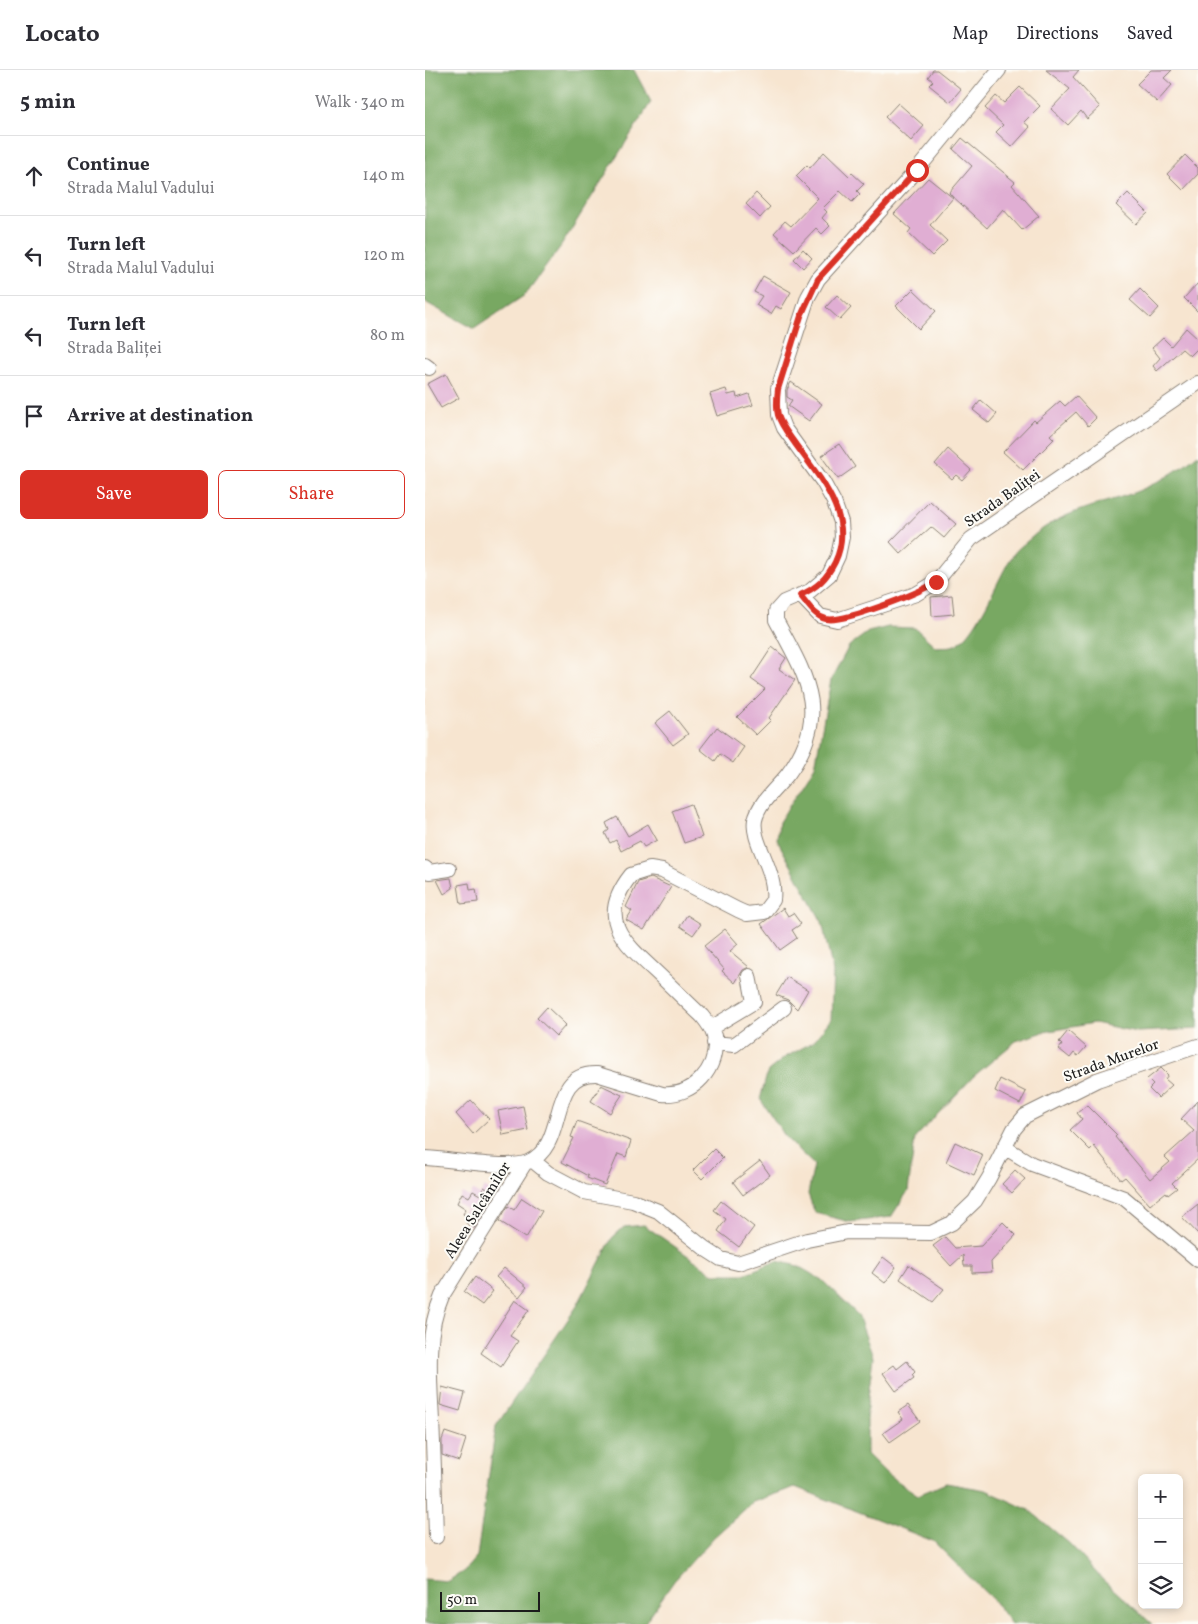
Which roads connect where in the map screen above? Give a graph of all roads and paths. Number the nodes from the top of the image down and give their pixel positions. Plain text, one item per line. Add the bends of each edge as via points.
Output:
1 (999, 70) edge
2 (1198, 383) edge
3 (800, 595) junction
4 (425, 868) edge
5 (449, 869) dead end
6 (749, 976) dead end
7 (784, 1008) dead end
8 (711, 1028) junction
9 (714, 1043) junction
10 (1198, 1046) edge
11 (1004, 1147) junction
12 (425, 1158) edge
13 (529, 1162) junction
14 (1198, 1260) edge
15 (436, 1537) dead end

1 - 3 street via 917,170 818,279 801,316 778,389 779,416 834,502 842,537 829,575
2 - 3 street, Strada Baliței via 971,539 944,574 926,588 837,620 819,616
3 - 8 street via 779,606 776,620 803,669 811,707 805,744 798,758 756,816 755,830 773,885 773,900 769,907 757,914 747,914 662,871 650,869 631,875 616,897 615,920 624,941
4 - 5 street via 429,872
6 - 8 street via 754,1002
7 - 9 street via 735,1045
8 - 9 street
9 - 13 street, Aleea Salcâmilor via 710,1068 694,1086 679,1094 662,1094 597,1074 578,1077 564,1094 546,1147
10 - 11 street, Strada Murelor via 1097,1080 1042,1106 1025,1116
11 - 13 street, Strada Murelor via 975,1201 943,1229 917,1234 847,1232 807,1240 737,1263 721,1259 707,1250 658,1211 633,1201 584,1192
11 - 14 street via 1032,1164 1124,1198
12 - 13 street via 508,1164
13 - 15 street, Aleea Salcâmilor via 442,1296 435,1312 430,1366

